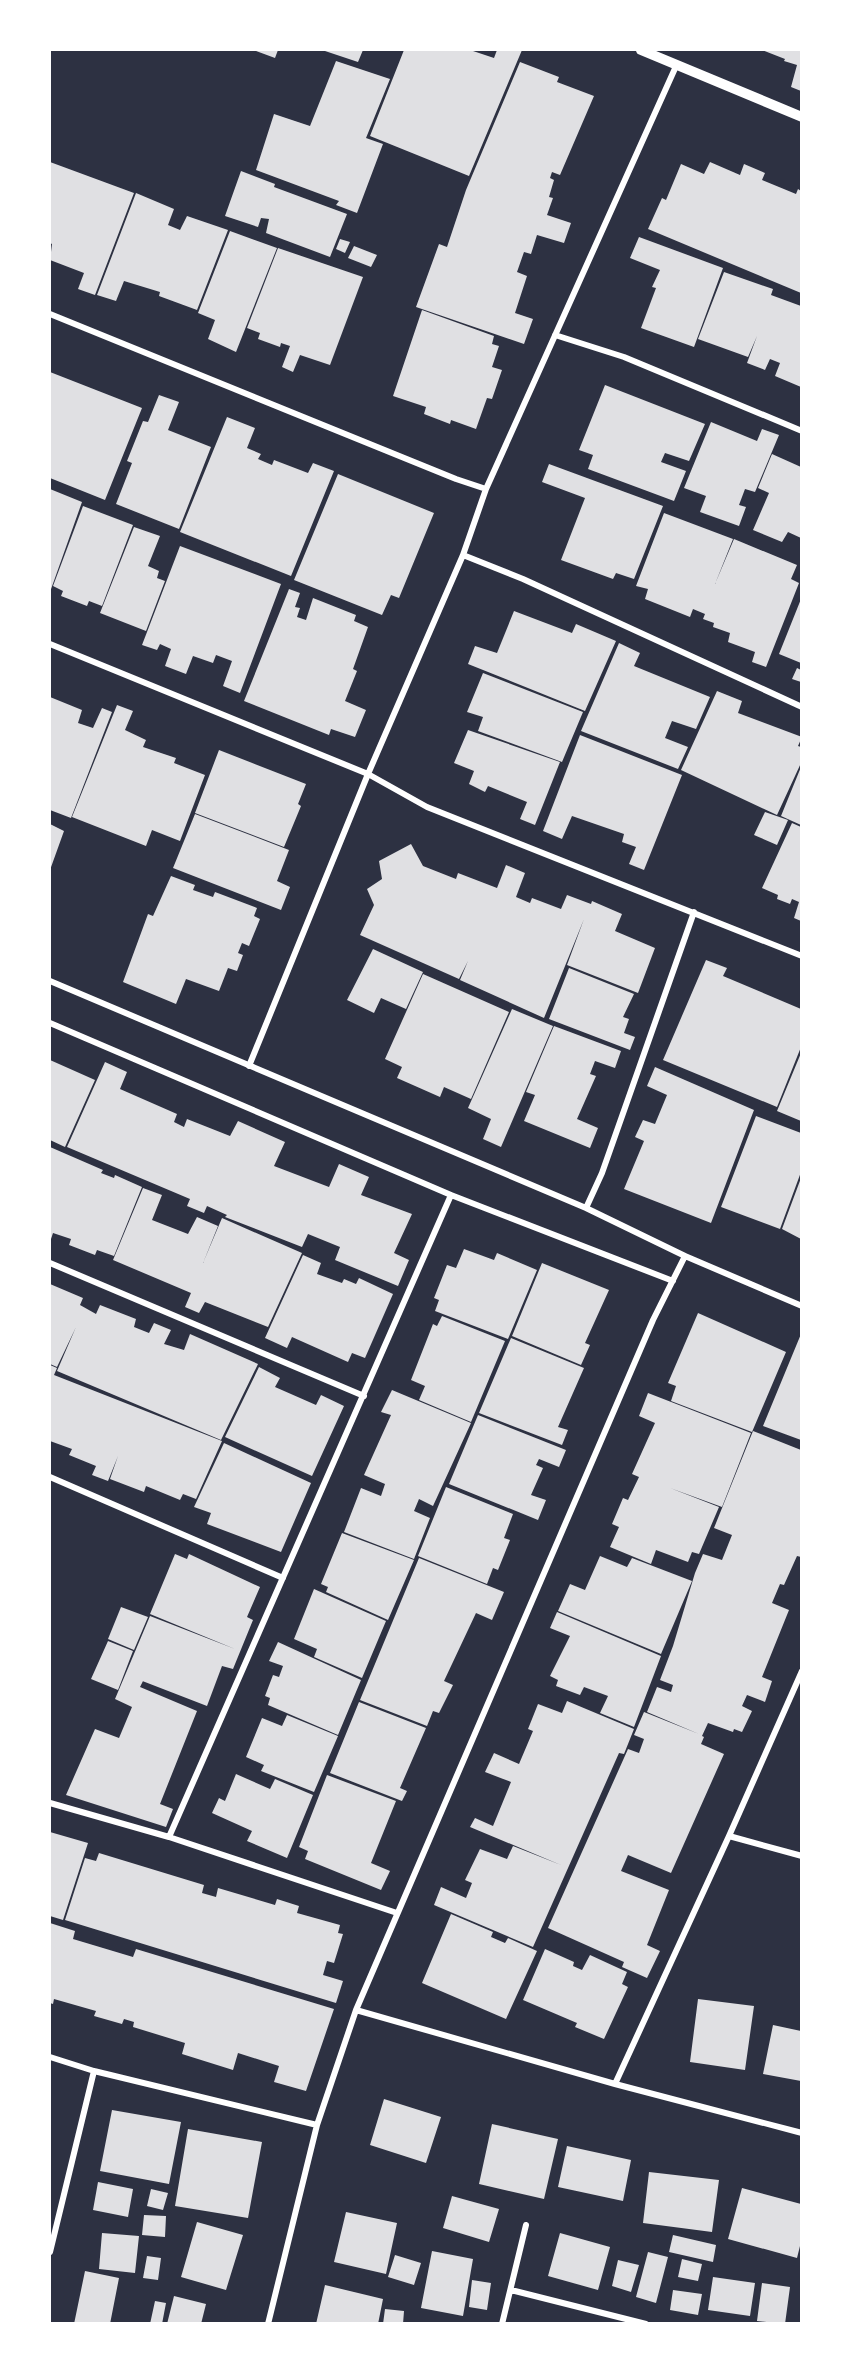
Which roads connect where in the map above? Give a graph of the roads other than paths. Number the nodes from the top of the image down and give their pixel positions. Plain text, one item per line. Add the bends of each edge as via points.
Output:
1 (641, 50) edge
2 (677, 63) junction
3 (801, 117) edge
4 (50, 314) edge
5 (555, 335) junction
6 (801, 431) edge
7 (486, 489) junction
8 (463, 555) junction
9 (50, 644) edge
10 (801, 706) edge
11 (368, 774) junction
12 (694, 912) junction
13 (801, 956) edge
14 (50, 981) edge
15 (50, 1023) edge
16 (249, 1066) junction
17 (451, 1195) junction
18 (586, 1208) junction
19 (685, 1256) junction
20 (50, 1263) edge
21 (674, 1281) junction
22 (801, 1306) edge
23 (364, 1396) junction
24 (50, 1477) edge
25 (284, 1578) junction
26 (801, 1671) edge
27 (50, 1803) edge
28 (729, 1836) junction
29 (169, 1837) junction
30 (801, 1856) edge
31 (397, 1912) junction
32 (356, 2010) junction
33 (50, 2057) edge
34 (94, 2071) junction
35 (615, 2084) junction
36 (317, 2126) junction
37 (801, 2133) edge
38 (526, 2225) dead end
39 (50, 2252) edge
40 (511, 2290) junction
41 (268, 2324) edge
42 (502, 2324) edge
43 (646, 2324) edge

1 - 2 street
2 - 3 street
2 - 5 street
4 - 7 street
5 - 6 street via 624,357
5 - 7 street
7 - 8 street
8 - 10 street
8 - 11 street
9 - 11 street
11 - 12 street via 427,807
11 - 16 street
12 - 13 street
12 - 18 street via 602,1173
14 - 16 street
15 - 17 street
16 - 18 street
17 - 21 street
17 - 23 street
18 - 19 street
19 - 21 street
19 - 22 street
20 - 23 street
21 - 31 street via 653,1320
23 - 25 street
24 - 25 street
25 - 29 street
26 - 28 street
27 - 29 street
28 - 30 street
28 - 35 street
29 - 31 street
31 - 32 street
32 - 35 street
32 - 36 street
33 - 34 street
34 - 36 street
34 - 39 street
35 - 37 street
36 - 41 street
38 - 40 street
40 - 42 street
40 - 43 street

